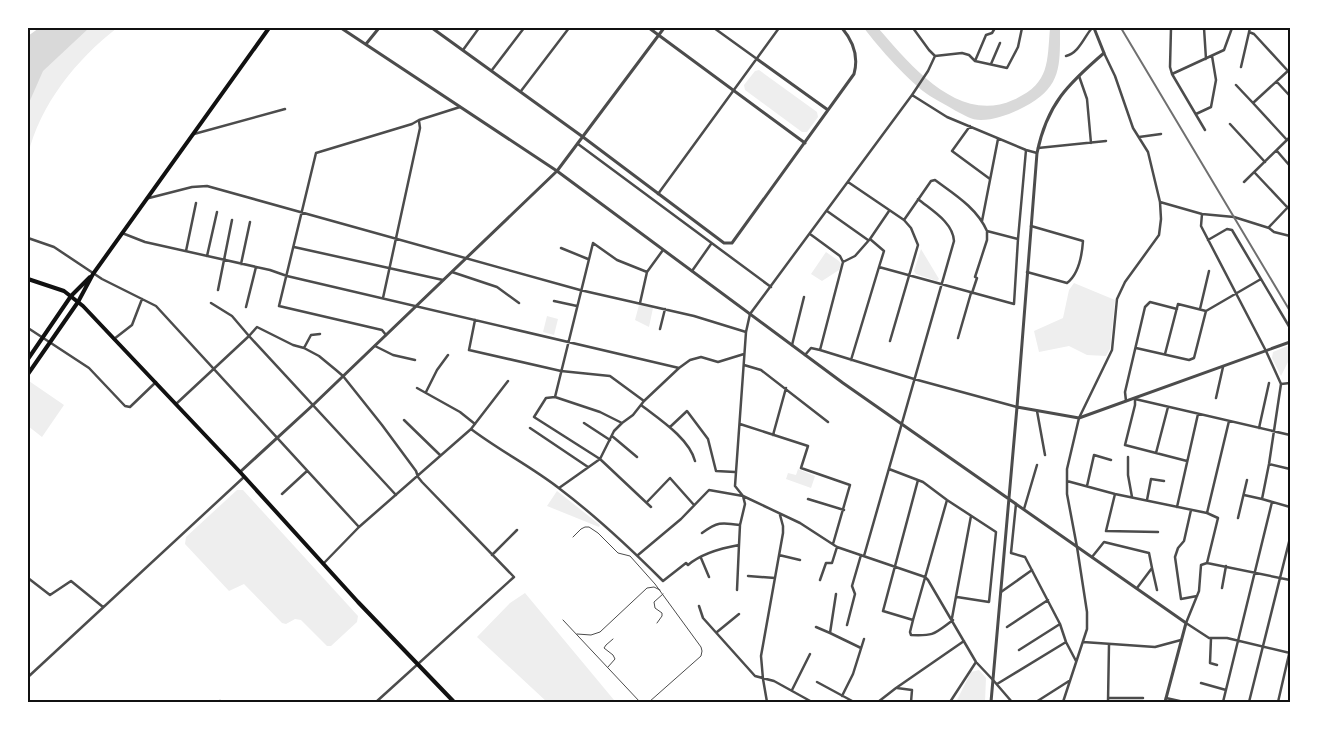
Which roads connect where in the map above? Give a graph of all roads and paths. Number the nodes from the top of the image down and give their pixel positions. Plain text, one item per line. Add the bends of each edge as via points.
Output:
1 (269, 28) edge
2 (341, 28) edge
3 (379, 28) edge
4 (432, 28) edge
5 (479, 28) edge
6 (524, 28) edge
7 (568, 28) edge
8 (649, 28) edge
9 (664, 28) edge
10 (714, 28) edge
11 (780, 28) edge
12 (842, 28) edge
13 (912, 28) edge
14 (994, 28) edge
15 (1022, 28) edge
16 (1093, 28) edge
17 (1171, 28) edge
18 (1204, 28) edge
19 (1232, 28) edge
20 (1250, 28) edge
21 (1249, 32) junction
22 (659, 34) junction
23 (1000, 43) dead end
24 (366, 44) junction
25 (463, 50) junction
26 (1104, 53) junction
27 (935, 56) junction
28 (1066, 56) dead end
29 (1212, 56) junction
30 (1206, 58) junction
31 (757, 60) junction
32 (976, 61) junction
33 (991, 64) junction
34 (1241, 67) dead end
35 (492, 70) junction
36 (1289, 70) edge
37 (1172, 74) junction
38 (1079, 75) junction
39 (1277, 82) junction
40 (1236, 85) dead end
41 (734, 91) junction
42 (521, 92) junction
43 (912, 95) junction
44 (1290, 96) edge
45 (1253, 103) junction
46 (460, 107) junction
47 (285, 109) dead end
48 (828, 110) junction
49 (1196, 114) junction
50 (419, 120) junction
51 (1230, 124) dead end
52 (970, 126) junction
53 (1205, 130) dead end
54 (193, 134) junction
55 (1161, 134) dead end
56 (583, 136) junction
57 (1139, 137) junction
58 (1290, 137) edge
59 (998, 139) junction
60 (1287, 140) junction
61 (1106, 141) dead end
62 (805, 142) junction
63 (1091, 143) junction
64 (578, 144) junction
65 (1038, 148) junction
66 (1026, 150) junction
67 (1277, 151) junction
68 (1037, 152) junction
69 (1265, 162) junction
70 (1290, 166) edge
71 (557, 171) junction
72 (1255, 173) junction
73 (990, 179) junction
74 (848, 182) junction
75 (1244, 182) dead end
76 (658, 194) junction
77 (147, 198) junction
78 (918, 199) junction
79 (1160, 202) junction
80 (196, 204) dead end
81 (1289, 206) edge
82 (827, 210) junction
83 (889, 211) junction
84 (217, 212) dead end
85 (303, 212) junction
86 (1202, 214) junction
87 (232, 220) dead end
88 (904, 220) junction
89 (982, 221) junction
90 (250, 222) dead end
91 (1031, 226) junction
92 (1269, 228) junction
93 (987, 231) junction
94 (122, 233) junction
95 (810, 234) junction
96 (1290, 236) edge
97 (28, 238) edge
98 (396, 238) junction
99 (1018, 239) junction
100 (869, 240) junction
101 (1208, 240) junction
102 (711, 244) junction
103 (294, 247) junction
104 (561, 248) dead end
105 (663, 250) junction
106 (186, 251) junction
107 (207, 256) junction
108 (467, 257) junction
109 (588, 259) junction
110 (224, 260) junction
111 (843, 262) junction
112 (241, 264) junction
113 (256, 267) junction
114 (389, 267) junction
115 (879, 267) junction
116 (1208, 270) dead end
117 (692, 271) junction
118 (452, 272) junction
119 (647, 272) junction
120 (1027, 272) junction
121 (93, 274) junction
122 (287, 276) junction
123 (910, 276) junction
124 (28, 279) edge
125 (1261, 279) junction
126 (443, 280) junction
127 (941, 285) junction
128 (772, 287) junction
129 (218, 290) dead end
130 (580, 290) junction
131 (972, 293) junction
132 (1236, 294) junction
133 (71, 296) junction
134 (804, 297) dead end
135 (383, 298) junction
136 (142, 299) junction
137 (554, 300) dead end
138 (78, 302) junction
139 (211, 303) dead end
140 (519, 303) dead end
141 (640, 303) junction
142 (418, 306) junction
143 (577, 306) junction
144 (246, 307) dead end
145 (665, 309) junction
146 (1176, 309) junction
147 (1200, 309) junction
148 (1206, 311) junction
149 (750, 314) junction
150 (475, 320) junction
151 (28, 328) edge
152 (1290, 328) edge
153 (660, 329) dead end
154 (746, 332) junction
155 (320, 334) dead end
156 (386, 335) junction
157 (249, 336) junction
158 (42, 338) junction
159 (958, 338) dead end
160 (114, 339) junction
161 (569, 341) junction
162 (890, 341) dead end
163 (1290, 341) edge
164 (50, 343) junction
165 (792, 345) junction
166 (375, 346) junction
167 (304, 348) junction
168 (1136, 348) junction
169 (820, 350) junction
170 (1266, 351) junction
171 (744, 354) junction
172 (1165, 354) junction
173 (448, 355) dead end
174 (805, 355) junction
175 (28, 359) edge
176 (415, 360) dead end
177 (851, 360) junction
178 (744, 365) junction
179 (1223, 367) junction
180 (679, 368) junction
181 (213, 369) junction
182 (561, 371) junction
183 (28, 374) edge
184 (343, 376) junction
185 (914, 379) junction
186 (508, 381) dead end
187 (156, 382) junction
188 (1290, 383) edge
189 (1268, 384) dead end
190 (1282, 384) junction
191 (417, 388) dead end
192 (786, 388) junction
193 (426, 392) junction
194 (555, 397) junction
195 (1216, 398) dead end
196 (1135, 399) junction
197 (1126, 401) junction
198 (644, 402) junction
199 (176, 404) junction
200 (314, 405) junction
201 (641, 405) junction
202 (1018, 407) junction
203 (1168, 407) junction
204 (1037, 411) junction
205 (1198, 414) junction
206 (1079, 418) junction
207 (404, 420) dead end
208 (1229, 421) junction
209 (584, 422) dead end
210 (622, 422) junction
211 (828, 422) dead end
212 (475, 424) junction
213 (740, 424) junction
214 (901, 424) junction
215 (670, 427) junction
216 (530, 428) dead end
217 (1259, 428) junction
218 (471, 429) junction
219 (1275, 431) junction
220 (773, 435) junction
221 (1290, 435) edge
222 (612, 436) junction
223 (277, 438) junction
224 (610, 440) junction
225 (1156, 453) junction
226 (440, 455) junction
227 (1045, 455) dead end
228 (637, 457) dead end
229 (1128, 457) dead end
230 (600, 459) junction
231 (1111, 460) dead end
232 (695, 461) dead end
233 (1187, 461) junction
234 (1269, 464) junction
235 (1037, 465) dead end
236 (588, 467) junction
237 (888, 469) junction
238 (1290, 469) edge
239 (307, 470) junction
240 (240, 472) junction
241 (735, 472) junction
242 (244, 477) junction
243 (418, 477) junction
244 (918, 480) junction
245 (1247, 480) dead end
246 (1067, 481) junction
247 (1164, 481) dead end
248 (1087, 486) junction
249 (560, 488) junction
250 (282, 494) dead end
251 (1115, 494) junction
252 (396, 495) junction
253 (1244, 495) junction
254 (743, 496) junction
255 (1132, 497) junction
256 (1008, 498) junction
257 (808, 499) dead end
258 (1262, 499) junction
259 (947, 500) junction
260 (1147, 500) junction
261 (647, 502) junction
262 (1272, 502) junction
263 (1016, 504) junction
264 (651, 506) dead end
265 (694, 506) junction
266 (1177, 507) junction
267 (1290, 507) edge
268 (1024, 509) junction
269 (844, 510) junction
270 (1191, 510) junction
271 (1207, 513) junction
272 (779, 514) junction
273 (971, 516) junction
274 (1238, 518) dead end
275 (740, 525) junction
276 (360, 527) junction
277 (517, 530) dead end
278 (1158, 532) dead end
279 (702, 533) dead end
280 (573, 537) dead end
281 (1290, 538) edge
282 (833, 544) junction
283 (740, 545) junction
284 (837, 547) junction
285 (1077, 547) junction
286 (492, 555) junction
287 (638, 555) junction
288 (779, 555) junction
289 (863, 556) junction
290 (1092, 557) junction
291 (701, 558) junction
292 (800, 560) dead end
293 (1207, 563) junction
294 (323, 564) junction
295 (894, 566) junction
296 (1226, 566) junction
297 (1152, 568) junction
298 (1032, 570) junction
299 (1255, 572) junction
300 (748, 576) dead end
301 (709, 577) dead end
302 (925, 577) junction
303 (1281, 577) junction
304 (28, 578) edge
305 (775, 578) junction
306 (820, 580) dead end
307 (1290, 580) edge
308 (1136, 588) junction
309 (1222, 588) dead end
310 (660, 590) junction
311 (737, 590) dead end
312 (1157, 590) dead end
313 (1001, 592) junction
314 (663, 594) junction
315 (836, 594) dead end
316 (1197, 596) junction
317 (957, 597) junction
318 (1048, 600) junction
319 (699, 606) dead end
320 (103, 608) junction
321 (739, 614) dead end
322 (563, 620) dead end
323 (913, 620) junction
324 (952, 620) junction
325 (657, 623) dead end
326 (1186, 623) junction
327 (1060, 624) junction
328 (847, 625) dead end
329 (816, 627) dead end
330 (1007, 627) dead end
331 (717, 632) junction
332 (830, 633) junction
333 (576, 634) junction
334 (1211, 638) junction
335 (613, 639) dead end
336 (864, 640) dead end
337 (1181, 640) junction
338 (1238, 640) junction
339 (964, 641) junction
340 (1066, 642) junction
341 (1083, 642) junction
342 (1109, 644) junction
343 (1263, 646) junction
344 (861, 648) junction
345 (1019, 650) dead end
346 (1290, 652) edge
347 (810, 654) dead end
348 (1076, 661) junction
349 (976, 662) junction
350 (418, 665) junction
351 (1217, 665) dead end
352 (608, 668) junction
353 (28, 677) edge
354 (763, 679) junction
355 (993, 680) junction
356 (1070, 681) junction
357 (817, 682) dead end
358 (1202, 683) dead end
359 (997, 684) junction
360 (896, 688) junction
361 (792, 690) junction
362 (1226, 690) junction
363 (842, 696) junction
364 (1108, 698) junction
365 (1143, 698) dead end
366 (1166, 698) junction
367 (376, 702) edge
368 (454, 702) edge
369 (640, 702) edge
370 (650, 702) edge
371 (767, 702) edge
372 (812, 702) edge
373 (854, 702) edge
374 (878, 702) edge
375 (911, 702) edge
376 (950, 702) edge
377 (991, 702) edge
378 (1012, 702) edge
379 (1036, 702) edge
380 (1063, 702) edge
381 (1108, 702) edge
382 (1165, 702) edge
383 (1184, 702) edge
384 (1223, 702) edge
385 (1249, 702) edge
386 (1278, 702) edge

1 - 54 main road
2 - 24 street
3 - 24 street
4 - 25 street
5 - 25 street
6 - 35 street
7 - 42 street
8 - 22 street
9 - 22 street
10 - 31 street
11 - 31 street
12 - 48 street via 855,51 856,66 854,74
13 - 27 street
14 - 32 street via 986,35
15 - 33 street via 1018,47 1007,68
16 - 26 street
16 - 28 street via 1079,48
17 - 37 street
18 - 30 street
19 - 29 street via 1224,50
20 - 21 street
21 - 34 street
21 - 36 street
22 - 41 street
22 - 56 street
23 - 33 street
24 - 46 street
25 - 35 street
26 - 38 street
26 - 57 street
27 - 32 street via 962,53 969,54
27 - 43 street
29 - 30 street
29 - 49 street via 1216,80 1211,107
30 - 37 street
31 - 41 street
31 - 48 street
32 - 33 street
35 - 42 street
36 - 39 street
37 - 49 street
38 - 63 street via 1087,99
38 - 65 street via 1064,89 1048,115
39 - 44 street
39 - 45 street
40 - 45 street
41 - 62 street
41 - 76 street
42 - 56 street
43 - 52 street via 934,110
43 - 74 street
45 - 60 street
46 - 50 street
46 - 71 street
47 - 54 street
48 - 62 street
49 - 53 street
50 - 85 street via 316,153
50 - 98 street via 420,128
51 - 69 street
52 - 59 street
52 - 73 street via 952,151
54 - 77 main road
55 - 57 street
56 - 64 street
56 - 76 street
57 - 79 street via 1148,152
58 - 60 street
59 - 66 street
59 - 73 street
60 - 67 street
61 - 63 street
62 - 76 street via 732,243 724,243
63 - 65 street
64 - 71 street
64 - 102 street
65 - 68 street
66 - 68 street
66 - 99 street
67 - 69 street
67 - 70 street
68 - 91 street
69 - 72 street
71 - 105 street
71 - 108 street
72 - 75 street
72 - 81 street
73 - 89 street
74 - 82 street
74 - 83 street
77 - 85 street via 207,186
77 - 94 main road
78 - 88 street
78 - 89 street via 930,181 935,180
78 - 127 street via 942,218 954,236
79 - 86 street
79 - 206 street via 1159,235 1125,282 1117,299 1112,350
80 - 106 street
81 - 92 street
82 - 95 street
82 - 100 street
83 - 88 street
83 - 100 street
84 - 107 street
85 - 98 street
85 - 103 street
86 - 92 street via 1234,217
86 - 101 street via 1201,226
87 - 110 street
88 - 123 street via 918,245
89 - 93 street
90 - 112 street
91 - 120 street
91 - 120 street via 1083,241 1072,279 1067,283
92 - 96 street
93 - 99 street
93 - 131 street
94 - 106 street
94 - 121 main road
95 - 111 street via 840,256
95 - 128 street
97 - 121 street via 54,247
98 - 108 street
98 - 114 street
99 - 131 street via 1014,304
100 - 111 street via 855,256
100 - 115 street via 884,251
101 - 125 street via 1227,229 1232,230
101 - 132 street
102 - 117 street
102 - 128 street
103 - 114 street
103 - 122 street
104 - 109 street
105 - 117 street
105 - 119 street
106 - 107 street
107 - 110 street
108 - 118 street
108 - 130 street
109 - 119 street via 593,243 617,260
109 - 130 street
110 - 112 street
110 - 129 street
111 - 169 street
112 - 113 street
113 - 122 street
113 - 144 street
114 - 126 street
114 - 135 street
115 - 123 street
115 - 177 street
116 - 147 street
117 - 149 street
118 - 126 street
118 - 140 street via 497,287
119 - 141 street
120 - 202 street
121 - 133 main road
121 - 136 street
121 - 138 main road
122 - 135 street
122 - 156 street via 280,306 382,330
123 - 127 street
123 - 162 street
124 - 133 main road
125 - 132 street
125 - 152 street
126 - 142 street
127 - 131 street
127 - 185 street
128 - 149 street
130 - 141 street
130 - 143 street
131 - 159 street
132 - 148 street
132 - 170 street
133 - 138 main road
133 - 158 main road
134 - 165 street
135 - 142 street
136 - 160 street via 132,325
136 - 181 street via 156,306
137 - 143 street
138 - 160 main road
138 - 164 main road
139 - 157 street via 232,316
141 - 145 street
142 - 150 street
142 - 156 street
143 - 161 street
145 - 153 street
145 - 154 street
146 - 147 street via 1178,304
146 - 168 street via 1150,302 1144,307
146 - 172 street
147 - 148 street
148 - 172 street via 1194,358 1189,360
149 - 154 street
149 - 165 street
150 - 161 street
150 - 182 street via 469,350
151 - 158 street
154 - 171 street
155 - 167 street via 311,335
156 - 166 street
157 - 167 street via 257,327
157 - 181 street
157 - 200 street
158 - 164 street
158 - 175 main road
160 - 187 main road
161 - 180 street
161 - 182 street
163 - 170 street
164 - 183 main road
164 - 187 street via 89,368 125,406 130,407
165 - 174 street
166 - 176 street via 393,355
166 - 184 street
167 - 184 street
168 - 172 street
168 - 197 street
169 - 174 street via 812,348
169 - 177 street
170 - 179 street
170 - 190 street
171 - 178 street
171 - 180 street via 718,362 701,357
173 - 193 street
174 - 214 street
177 - 185 street
178 - 192 street via 761,370
178 - 213 street
179 - 195 street
179 - 196 street
180 - 198 street
181 - 199 street
181 - 223 street
182 - 194 street
182 - 198 street via 610,376
184 - 200 street
184 - 243 street
185 - 202 street
185 - 214 street
186 - 212 street
187 - 199 main road
188 - 190 street
189 - 217 street
190 - 219 street
191 - 193 street
192 - 211 street
192 - 220 street
193 - 212 street
194 - 210 street
194 - 230 street via 546,398 534,416
196 - 197 street
196 - 203 street
196 - 225 street via 1125,445
197 - 206 street
198 - 201 street
199 - 240 main road
200 - 223 street
200 - 252 street
201 - 210 street
201 - 215 street
202 - 204 street
202 - 256 street
203 - 205 street
203 - 225 street
204 - 206 street
204 - 227 street
205 - 208 street
205 - 233 street
206 - 246 street
207 - 226 street
208 - 217 street
208 - 271 street
209 - 224 street
210 - 222 street
212 - 218 street
213 - 220 street
213 - 241 street
214 - 237 street
214 - 256 street
215 - 232 street via 693,454
215 - 241 street via 686,411 708,439 716,471
216 - 236 street
217 - 219 street
218 - 226 street
218 - 249 street
219 - 221 street
219 - 234 street
220 - 269 street via 808,446 801,468 850,485
222 - 224 street
222 - 228 street
223 - 239 street
223 - 240 street
224 - 230 street
225 - 233 street
226 - 243 street
229 - 255 street
230 - 236 street
230 - 261 street
231 - 248 street via 1094,456
233 - 266 street
234 - 238 street
234 - 258 street
235 - 268 street
236 - 249 street
237 - 244 street
237 - 289 street
239 - 250 street
239 - 276 street
240 - 242 main road
241 - 254 street via 735,486
242 - 294 main road
242 - 320 street
243 - 252 street
243 - 286 street
244 - 259 street
244 - 295 street
245 - 253 street
246 - 248 street
246 - 285 street
247 - 260 street via 1151,479
248 - 251 street
249 - 287 street
251 - 255 street
251 - 278 street via 1106,531
252 - 276 street
253 - 258 street
253 - 274 street
254 - 265 street via 709,490
254 - 272 street
254 - 275 street via 745,504
255 - 260 street
256 - 263 street
256 - 313 street
257 - 269 street
258 - 262 street
259 - 273 street
259 - 302 street
260 - 266 street
261 - 264 street
261 - 265 street via 670,478
262 - 267 street
262 - 299 street
263 - 268 street
263 - 298 street via 1011,553 1024,556
265 - 287 street
266 - 270 street
268 - 285 street
269 - 282 street
270 - 271 street
270 - 316 street via 1184,541 1175,557 1181,599
271 - 293 street via 1218,518
272 - 282 street
272 - 288 street via 783,526
273 - 317 street
273 - 317 street via 996,532 989,602
275 - 279 street via 721,522
275 - 283 street
276 - 294 street
277 - 286 street
280 - 310 lane via 585,526 589,527 618,553 630,556
281 - 303 street
282 - 284 street
283 - 291 street via 720,549
283 - 311 street
284 - 289 street
284 - 306 street via 832,563 826,563
285 - 290 street
285 - 341 street via 1087,612
286 - 350 street via 514,577
287 - 291 street via 663,581 686,563 688,565
288 - 292 street
288 - 305 street
289 - 295 street
289 - 328 street via 852,586 854,594
290 - 297 street via 1104,542 1149,553
290 - 308 street
291 - 301 street
293 - 296 street
293 - 316 street via 1200,565
294 - 350 main road
295 - 302 street
295 - 323 street via 883,611
296 - 299 street
296 - 309 street
297 - 308 street
297 - 312 street
298 - 313 street
298 - 318 street
299 - 303 street
299 - 338 street
300 - 305 street
302 - 323 street
302 - 324 street
303 - 307 street
303 - 343 street
304 - 320 street via 50,596 71,582
305 - 354 street via 761,656
308 - 326 street
310 - 314 lane
310 - 333 lane via 647,588 600,632
313 - 355 street
314 - 325 lane via 654,602 655,608 662,613
314 - 370 lane via 702,651 701,656
315 - 332 street
316 - 326 street
317 - 324 street
318 - 327 street
318 - 330 street
319 - 331 street via 703,618
320 - 353 street
321 - 331 street
322 - 333 lane
323 - 324 street via 911,635 927,636
324 - 339 street
326 - 334 street
326 - 337 street
327 - 340 street
327 - 345 street
329 - 332 street
331 - 354 street via 756,676
332 - 344 street
333 - 352 lane
334 - 338 street
334 - 351 street via 1210,663
335 - 352 lane via 604,648 614,659
336 - 344 street
337 - 342 street via 1155,648
337 - 366 street
338 - 343 street
338 - 362 street
339 - 349 street
339 - 360 street
340 - 348 street
340 - 359 street
341 - 342 street
341 - 348 street
342 - 364 street
343 - 346 street
343 - 385 street
344 - 363 street
346 - 386 street
347 - 361 street
348 - 356 street
349 - 355 street
349 - 376 street
350 - 367 street
350 - 368 main road
352 - 369 lane
354 - 361 street via 774,680
354 - 371 street
355 - 359 street
355 - 377 street
356 - 379 street
356 - 380 street
357 - 363 street
358 - 362 street
359 - 378 street
360 - 374 street
360 - 375 street via 912,690
361 - 372 street
362 - 384 street
363 - 373 street
364 - 365 street
364 - 381 street
366 - 382 street
366 - 383 street

